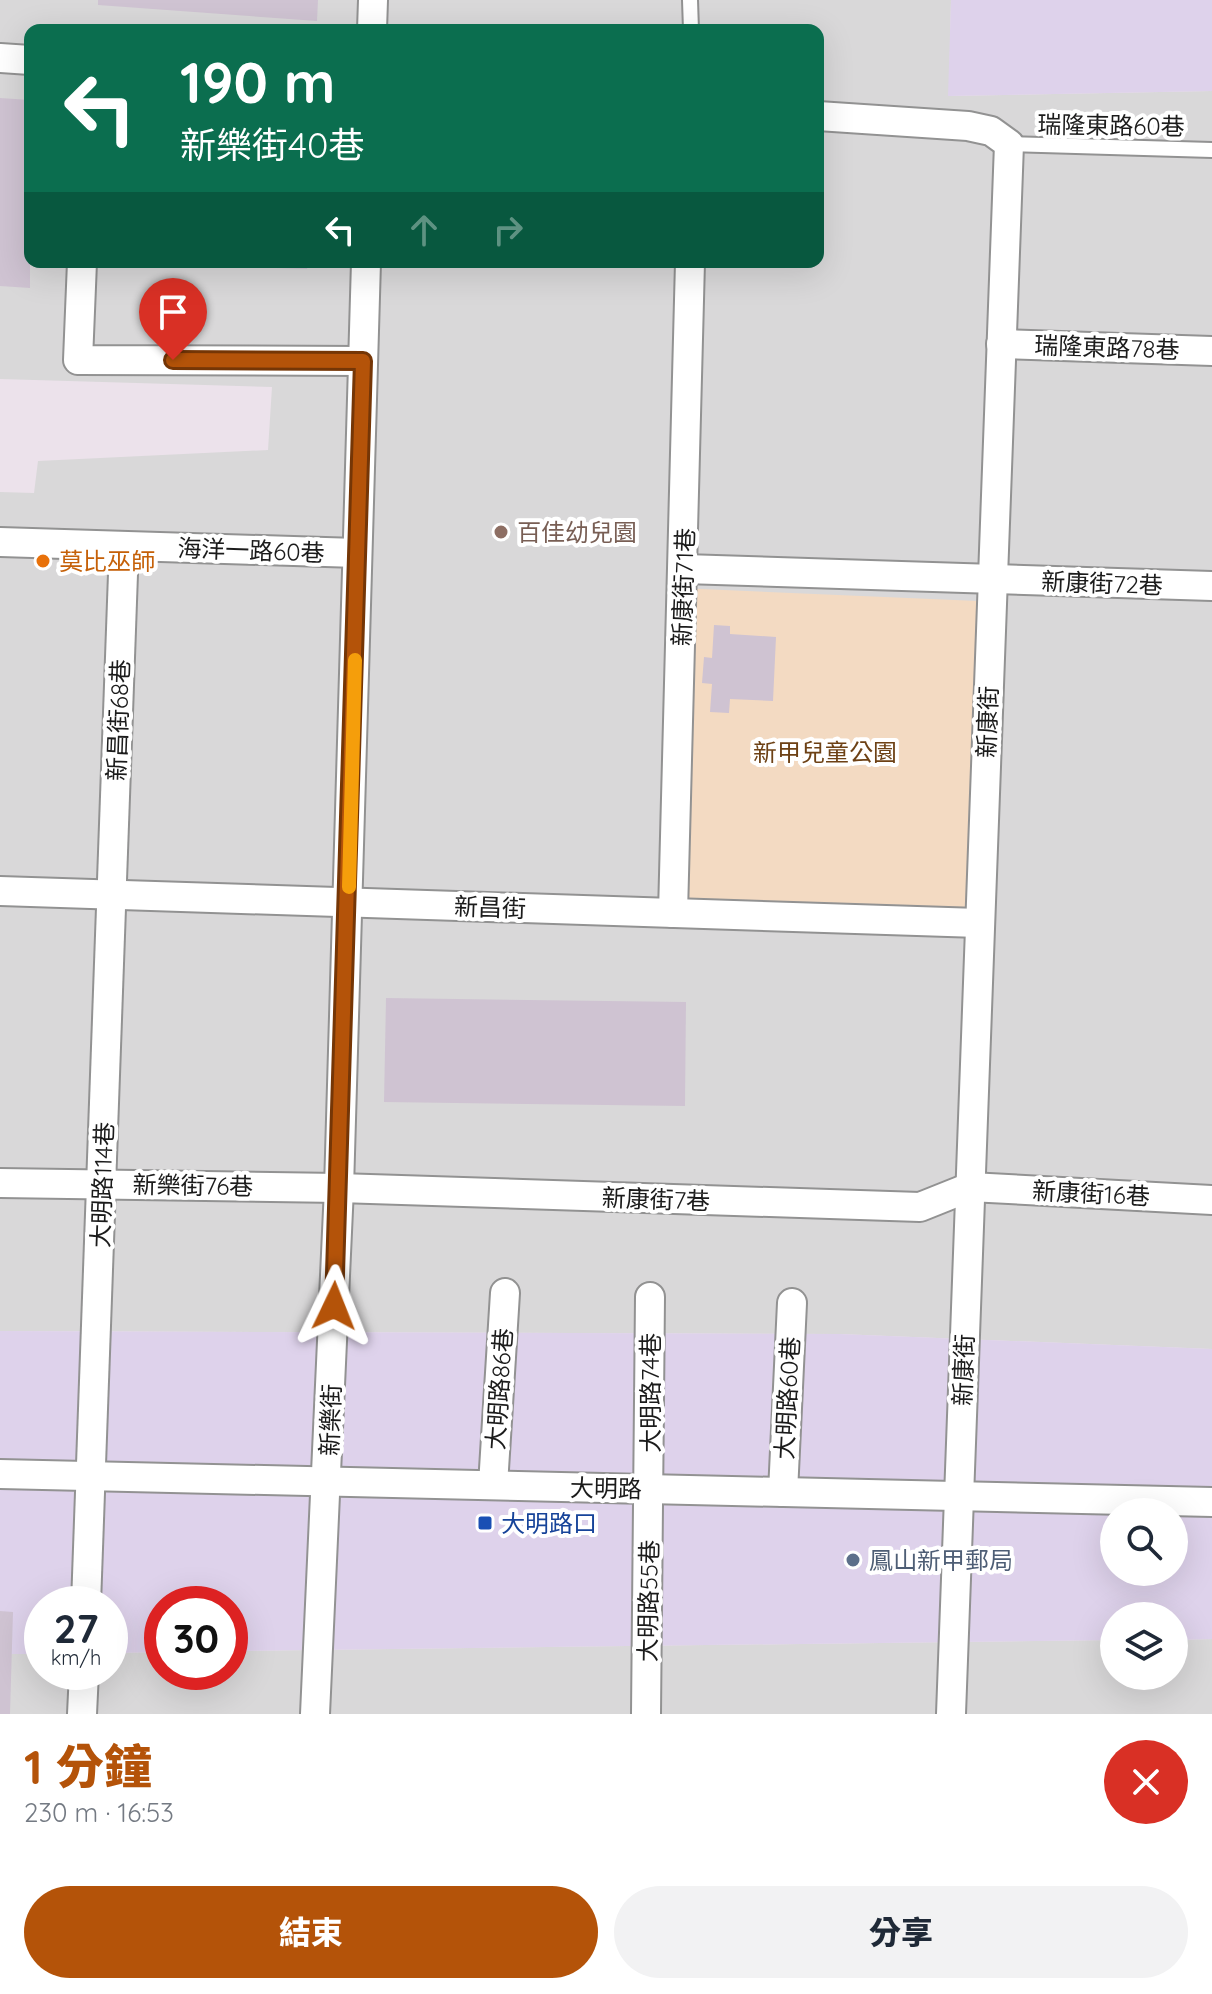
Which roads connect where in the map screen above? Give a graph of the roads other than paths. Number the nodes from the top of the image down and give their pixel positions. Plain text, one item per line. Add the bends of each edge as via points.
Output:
1 (373, 0) edge
2 (690, 0) edge
3 (372, 24) edge
4 (691, 24) edge
5 (0, 58) edge
6 (24, 60) edge
7 (824, 116) edge
8 (1009, 144) junction
9 (1212, 150) edge
10 (82, 268) edge
11 (366, 268) edge
12 (690, 268) edge
13 (1001, 344) junction
14 (1212, 351) edge
15 (363, 361) junction
16 (0, 542) edge
17 (124, 546) junction
18 (357, 553) junction
19 (684, 569) junction
20 (992, 580) junction
21 (1212, 586) edge
22 (0, 891) edge
23 (113, 895) junction
24 (349, 902) junction
25 (673, 913) junction
26 (979, 923) junction
27 (0, 1183) edge
28 (103, 1184) junction
29 (970, 1187) junction
30 (339, 1188) junction
31 (1212, 1200) edge
32 (505, 1293) dead end
33 (650, 1297) dead end
34 (792, 1303) dead end
35 (0, 1474) edge
36 (91, 1476) junction
37 (327, 1484) junction
38 (493, 1485) junction
39 (650, 1489) junction
40 (783, 1492) junction
41 (958, 1496) junction
42 (1212, 1502) edge
43 (87, 1586) edge
44 (83, 1690) edge
45 (82, 1714) edge
46 (315, 1714) edge
47 (646, 1714) edge
48 (951, 1714) edge

1 - 3 street
2 - 4 lane
5 - 6 street
7 - 8 street via 968,126 991,131
8 - 9 lane, 瑞隆東路60巷
8 - 13 street, 新康街
10 - 15 street via 78,360
11 - 15 street, 新樂街
12 - 19 street, 新康街71巷
13 - 14 street, 瑞隆東路78巷
13 - 20 street, 新康街
15 - 18 street, 新樂街
16 - 17 street, 海洋一路60巷
17 - 18 street, 海洋一路60巷
17 - 23 street, 新昌街68巷
18 - 24 street, 新樂街
19 - 20 street
19 - 25 street, 新康街71巷
20 - 21 street, 新康街72巷
20 - 26 street, 新康街
22 - 23 street, 新昌街
23 - 24 street, 新昌街
23 - 28 street, 大明路114巷
24 - 25 street, 新昌街
24 - 30 street, 新樂街
25 - 26 street, 新昌街
26 - 29 street, 新康街
27 - 28 street, 新樂街76巷
28 - 30 street, 新樂街76巷
28 - 36 street, 大明路114巷
29 - 30 street, 新康街7巷 via 920,1207
29 - 31 street, 新康街16巷
29 - 41 street, 新康街
30 - 37 street, 新樂街
32 - 38 street, 大明路86巷
33 - 39 street, 大明路74巷
34 - 40 street, 大明路60巷
35 - 36 street, 大明路
36 - 37 street, 大明路
36 - 43 street, 大明路114巷
37 - 38 street, 大明路
37 - 46 street, 新樂街
38 - 39 street, 大明路
39 - 40 street, 大明路
39 - 47 street, 大明路55巷
40 - 41 street, 大明路
41 - 42 street, 大明路
41 - 48 street, 新康街
44 - 45 street

